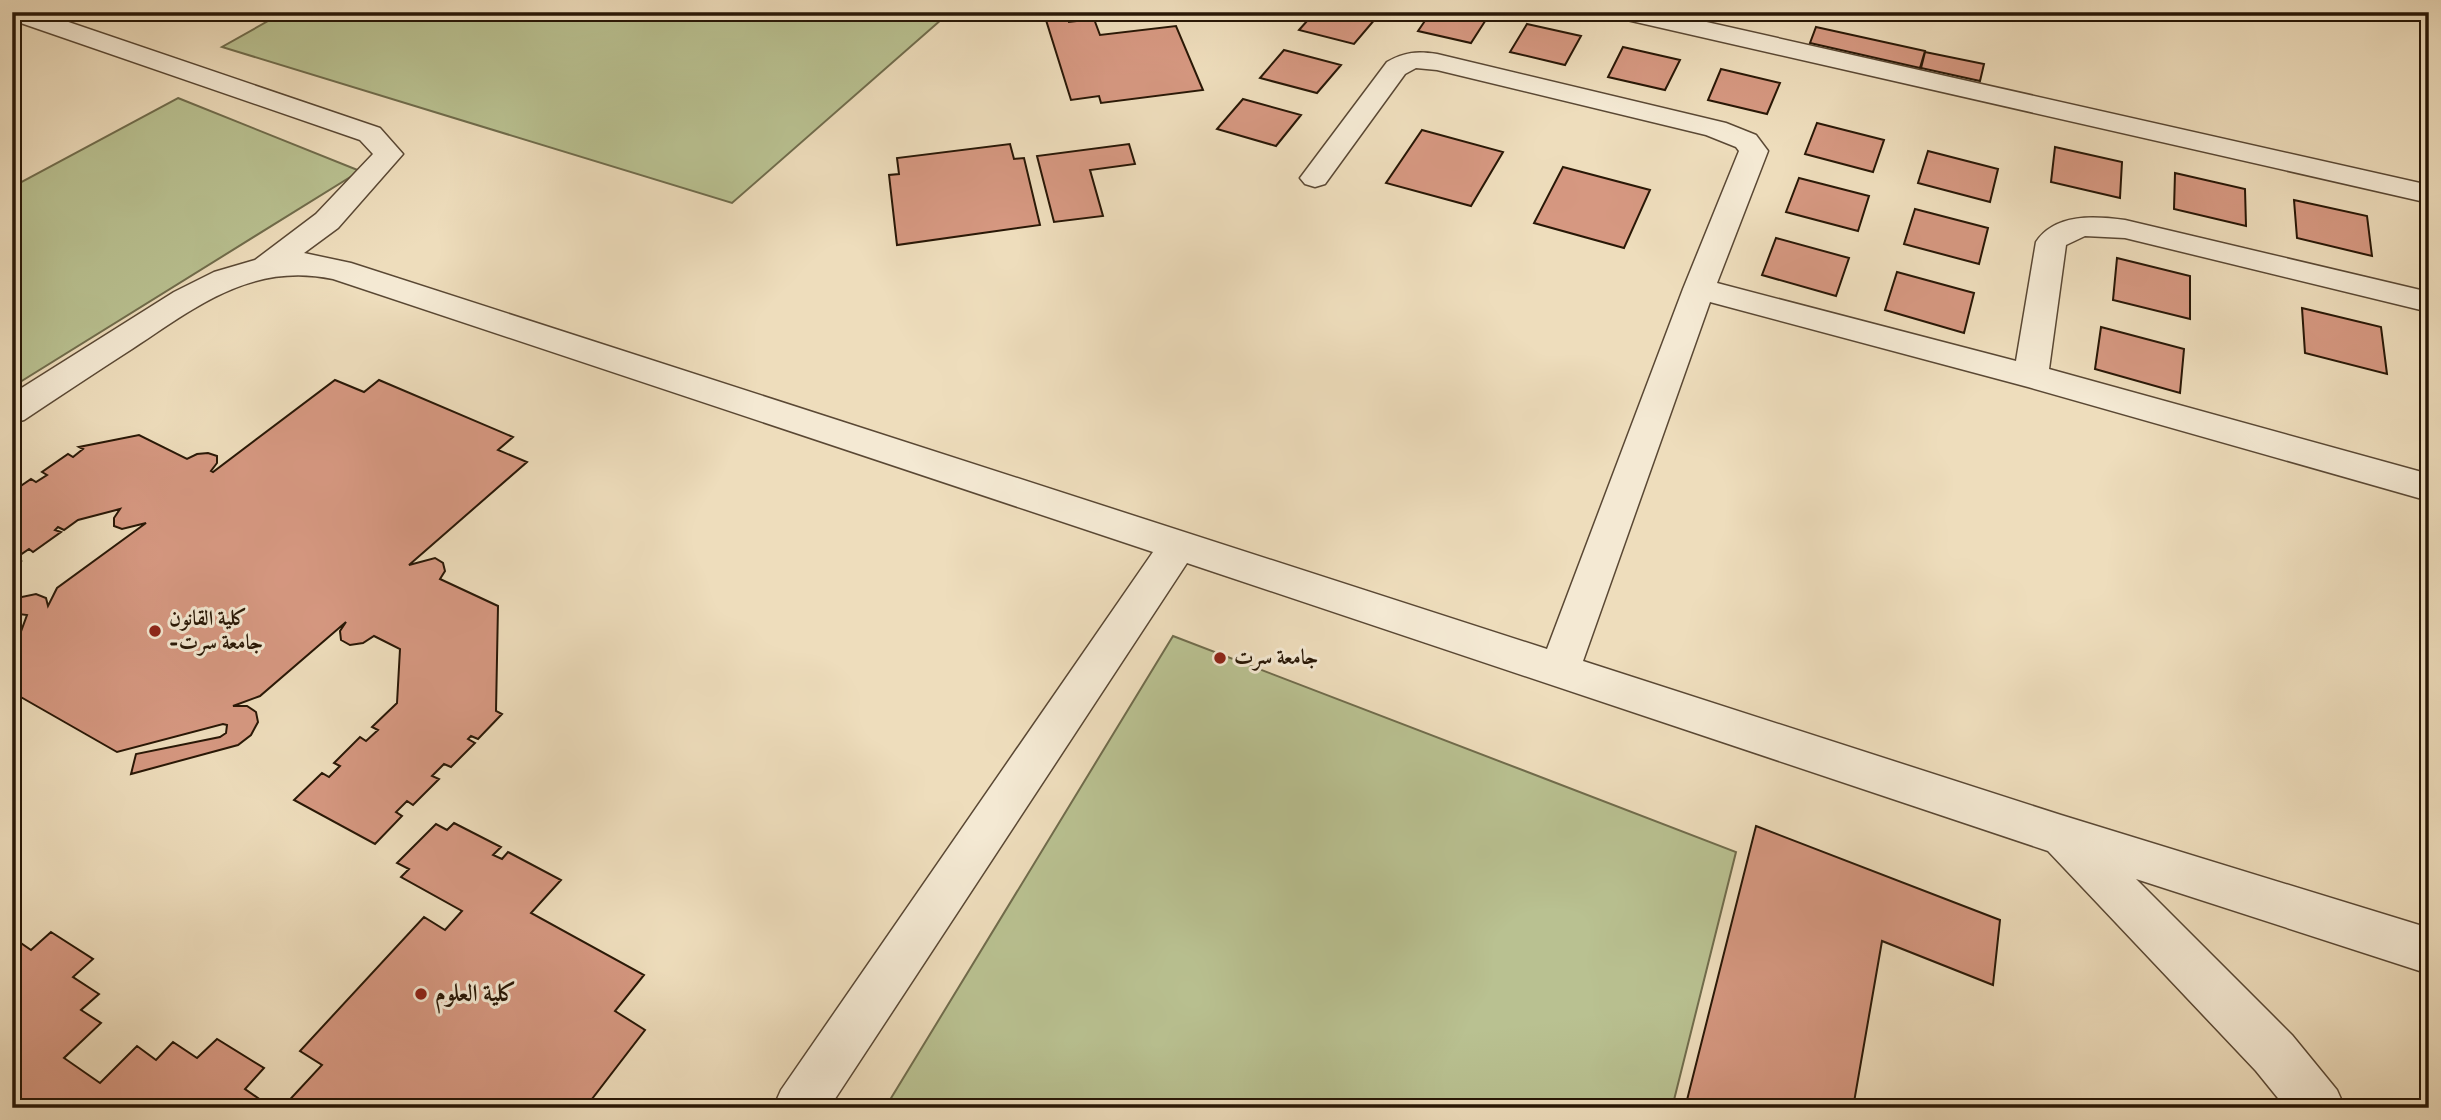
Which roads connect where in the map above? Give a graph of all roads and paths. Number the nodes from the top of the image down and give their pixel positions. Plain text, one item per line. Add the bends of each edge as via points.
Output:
1 (13, 12) edge
2 (1627, 12) edge
3 (1315, 178) dead end
4 (2429, 194) edge
5 (266, 267) junction
6 (1699, 289) junction
7 (2429, 302) edge
8 (2031, 376) junction
9 (12, 411) edge
10 (2429, 488) edge
11 (1178, 546) junction
12 (1560, 668) junction
13 (2061, 835) junction
14 (2429, 951) edge
15 (799, 1108) edge
16 (2319, 1108) edge

1 - 5 street via 370,134 389,154 327,221
2 - 4 street
3 - 6 street via 1396,68 1412,59 1716,129 1746,141 1754,150
5 - 9 street via 225,279 185,299
5 - 11 street via 306,263 340,270
6 - 8 street
6 - 12 street
7 - 8 street via 2125,229 2078,227 2051,242
8 - 10 street
11 - 12 street
11 - 15 street
12 - 13 street
13 - 14 street
13 - 16 street via 2265,1044

